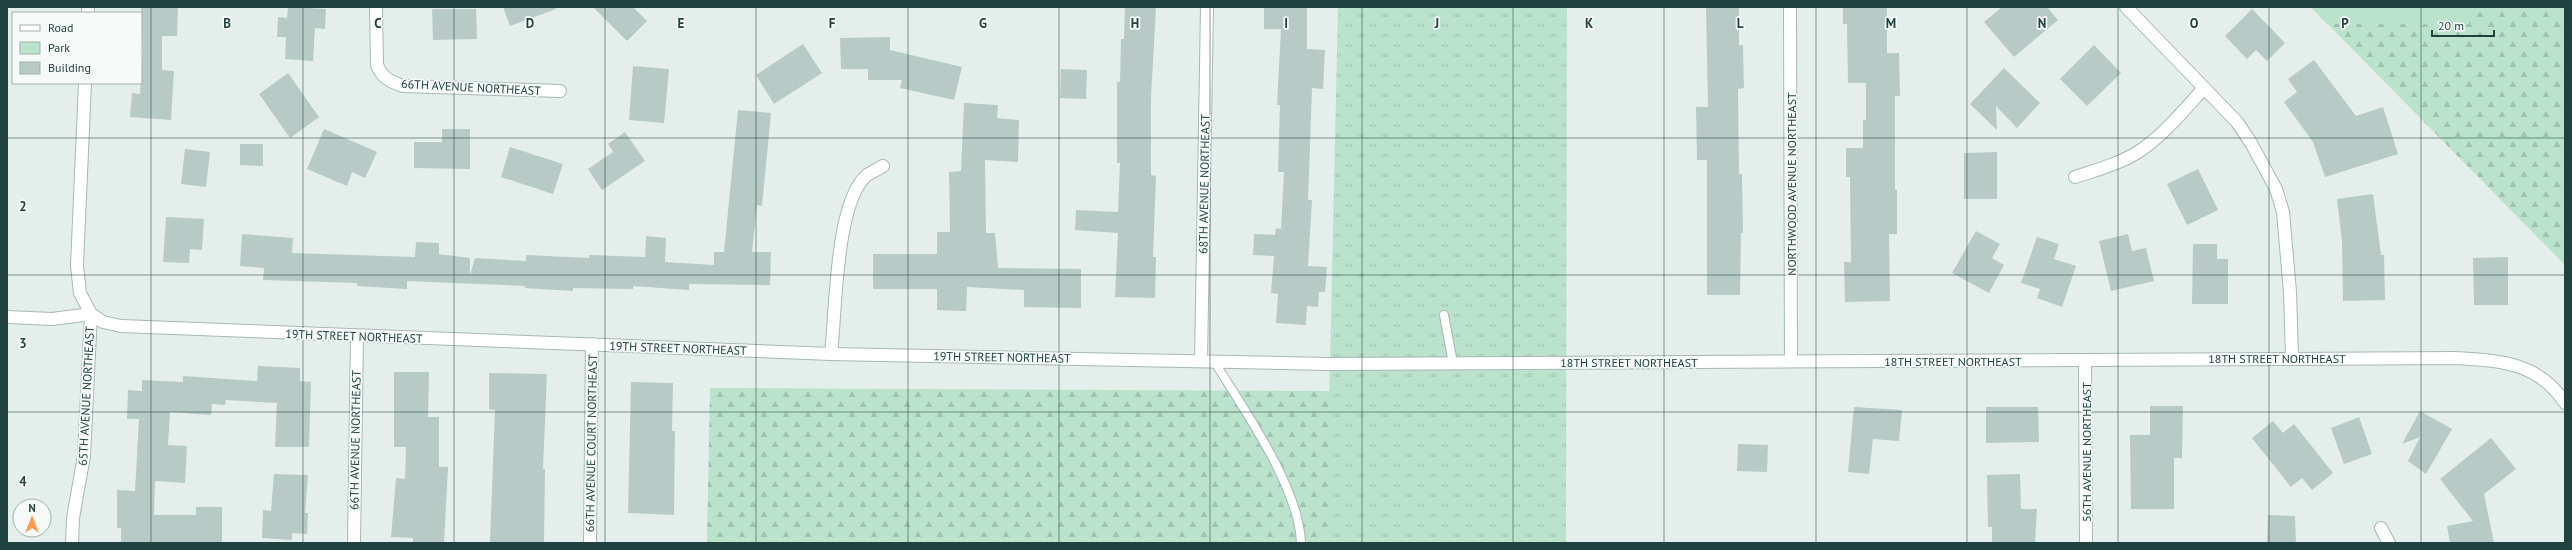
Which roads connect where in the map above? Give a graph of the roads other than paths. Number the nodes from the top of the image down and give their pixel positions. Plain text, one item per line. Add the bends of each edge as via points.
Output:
1 (376, 7) edge
2 (1207, 7) edge
3 (1790, 7) edge
4 (2126, 7) edge
5 (85, 84) edge
6 (2204, 88) junction
7 (560, 91) dead end
8 (883, 166) dead end
9 (2075, 177) dead end
10 (91, 314) junction
11 (1444, 315) dead end
12 (7, 317) edge
13 (357, 336) junction
14 (592, 344) junction
15 (831, 354) junction
16 (2292, 357) junction
17 (1201, 361) junction
18 (1791, 361) junction
19 (2086, 361) junction
20 (1214, 362) junction
21 (1453, 363) junction
22 (1352, 364) joint
23 (2565, 403) edge
24 (2382, 528) dead end
25 (72, 543) edge
26 (354, 543) edge
27 (590, 543) edge
28 (1302, 543) edge
29 (2086, 543) edge
30 (2389, 543) edge

1 - 7 street, 66TH AVENUE NORTHEAST via 377,66 380,73 392,82 403,86
2 - 17 street, 68TH AVENUE NORTHEAST
3 - 18 street, NORTHWOOD AVENUE NORTHEAST
4 - 6 street
5 - 10 street, 65TH AVENUE NORTHEAST via 77,266 80,292
6 - 9 street via 2168,127 2138,152 2115,164
6 - 16 street via 2237,122 2252,143 2280,201 2286,235
8 - 15 street via 866,176 850,204 843,226
10 - 12 street via 52,319
10 - 13 street, 19TH STREET NORTHEAST via 103,322 121,326
10 - 25 street, 65TH AVENUE NORTHEAST via 84,456 73,518
11 - 21 lane
13 - 14 street, 19TH STREET NORTHEAST
13 - 26 street, 66TH AVENUE NORTHEAST
14 - 15 street, 19TH STREET NORTHEAST
14 - 27 street, 66TH AVENUE COURT NORTHEAST
15 - 17 street, 19TH STREET NORTHEAST
16 - 19 street, 18TH STREET NORTHEAST
16 - 23 street, 18TH STREET NORTHEAST via 2494,361 2515,365 2535,374 2549,383
17 - 20 street, 19TH STREET NORTHEAST
18 - 19 street, 18TH STREET NORTHEAST
18 - 21 street, 18TH STREET NORTHEAST
19 - 29 street, 56TH AVENUE NORTHEAST
20 - 22 street, 19TH STREET NORTHEAST
20 - 28 lane via 1263,439 1294,502
21 - 22 street, 18TH STREET NORTHEAST
24 - 30 street

